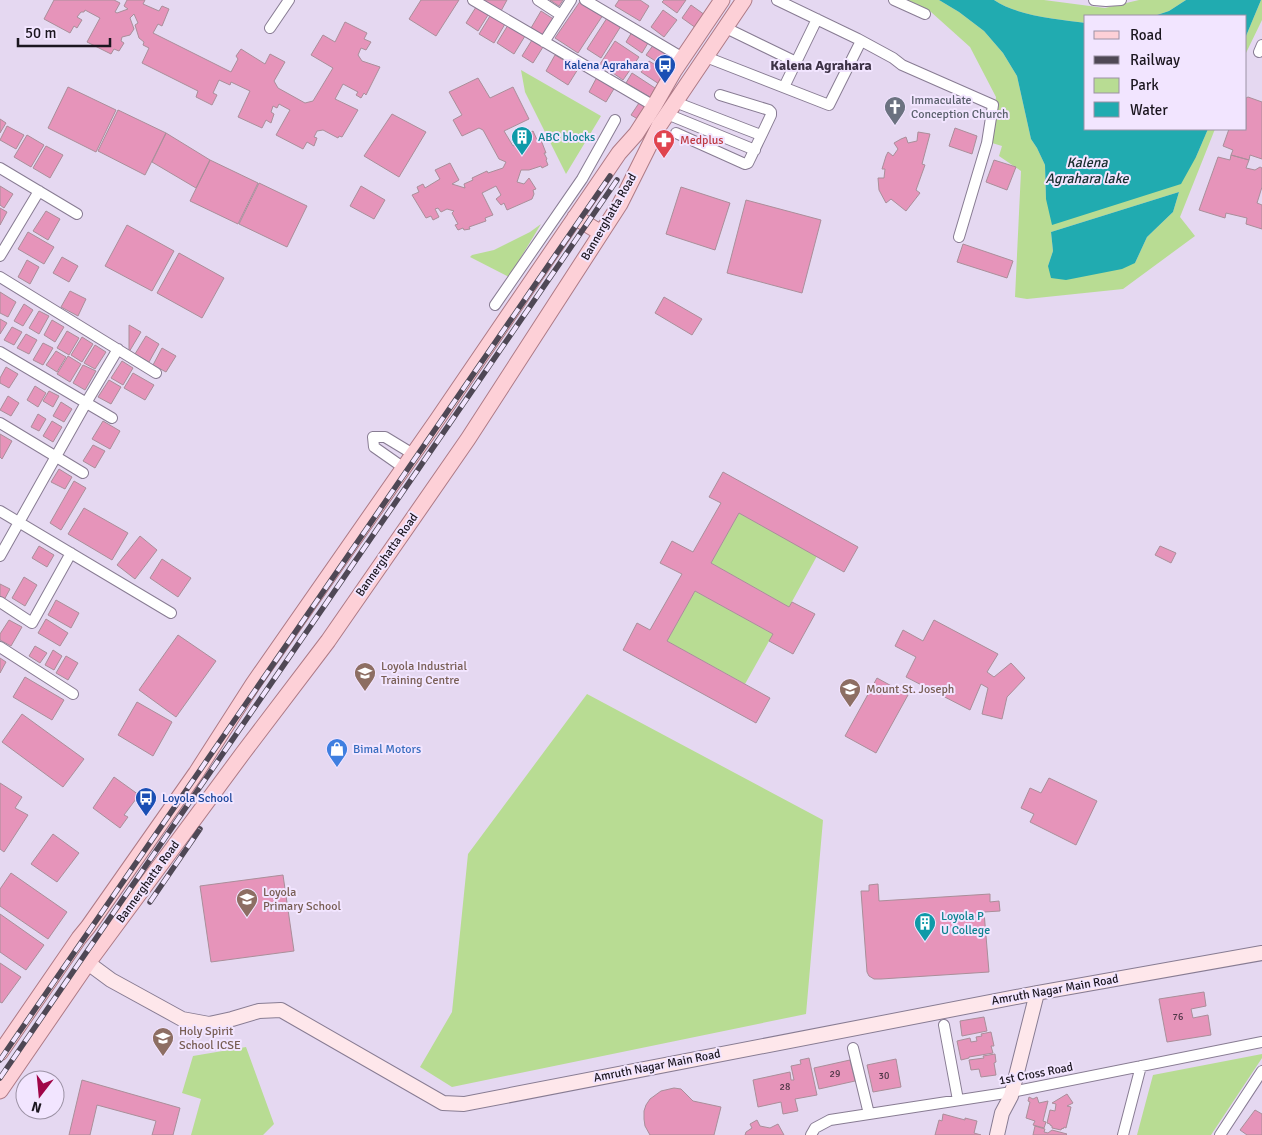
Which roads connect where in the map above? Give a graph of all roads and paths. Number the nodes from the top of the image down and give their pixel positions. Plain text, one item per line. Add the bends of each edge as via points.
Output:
1 (289, 0) edge
2 (473, 0) edge
3 (538, 0) edge
4 (571, 0) edge
5 (585, 0) edge
6 (722, 0) edge
7 (744, 0) edge
8 (777, 0) edge
9 (894, 0) edge
10 (1094, 0) edge
11 (1121, 0) edge
12 (925, 14) dead end
13 (561, 15) junction
14 (816, 19) junction
15 (270, 28) dead end
16 (726, 28) junction
17 (861, 41) junction
18 (544, 42) junction
19 (706, 57) junction
20 (683, 58) junction
21 (796, 62) junction
22 (784, 87) junction
23 (720, 95) dead end
24 (666, 107) junction
25 (615, 120) dead end
26 (676, 133) dead end
27 (762, 134) junction
28 (754, 150) junction
29 (0, 168) edge
30 (39, 191) junction
31 (77, 214) dead end
32 (575, 218) junction
33 (601, 234) junction
34 (959, 237) dead end
35 (0, 256) edge
36 (0, 276) edge
37 (495, 305) dead end
38 (118, 349) junction
39 (0, 352) edge
40 (156, 373) dead end
41 (86, 403) junction
42 (112, 418) dead end
43 (0, 423) edge
44 (413, 454) junction
45 (56, 456) junction
46 (404, 468) junction
47 (83, 473) dead end
48 (0, 511) edge
49 (19, 522) junction
50 (71, 553) junction
51 (0, 556) edge
52 (0, 602) edge
53 (171, 613) dead end
54 (0, 647) edge
55 (73, 694) dead end
56 (196, 774) junction
57 (217, 788) junction
58 (1262, 953) edge
59 (88, 963) junction
60 (1037, 993) junction
61 (944, 1026) dead end
62 (1262, 1042) edge
63 (853, 1048) dead end
64 (0, 1053) edge
65 (1140, 1066) junction
66 (1262, 1071) edge
67 (0, 1091) edge
68 (1011, 1095) junction
69 (958, 1100) junction
70 (869, 1114) junction
71 (813, 1131) edge
72 (997, 1135) edge
73 (1006, 1135) edge
74 (1123, 1135) edge
75 (1220, 1135) edge

1 - 15 street
2 - 18 street
3 - 13 street
4 - 13 street
5 - 20 street
6 - 20 main road
7 - 16 main road, Bannerghatta Road
8 - 14 street
9 - 12 street
10 - 11 street
13 - 18 street
14 - 17 street
14 - 21 street
16 - 19 main road, Bannerghatta Road
16 - 21 street
17 - 22 street via 829,105
17 - 34 street via 902,65 993,105 986,143
18 - 24 street
19 - 22 street
19 - 24 main road, Bannerghatta Road
20 - 24 main road via 674,71
21 - 22 street
23 - 27 street via 769,110 771,115
24 - 27 street
24 - 28 street
24 - 32 main road, Bannerghatta Road via 619,153
24 - 33 main road, Bannerghatta Road via 620,204
25 - 37 street via 582,179
26 - 28 street via 742,164 748,163
27 - 28 street
29 - 30 street
30 - 31 street
30 - 35 street
32 - 33 main road
32 - 44 main road, Bannerghatta Road
33 - 57 main road, Bannerghatta Road via 462,447 328,641
36 - 38 street
38 - 40 street
38 - 41 street
39 - 41 street
41 - 42 street
41 - 45 street
43 - 45 street
44 - 46 main road, Bannerghatta Road
44 - 46 street via 385,437 373,437 374,447
45 - 47 street
45 - 49 street
46 - 56 main road, Bannerghatta Road via 253,684
48 - 49 street
49 - 50 street
49 - 51 street
50 - 52 street via 32,624
50 - 53 street
54 - 55 street
56 - 57 main road
56 - 64 main road, Bannerghatta Road
57 - 59 main road, Bannerghatta Road
58 - 60 main road, Amruth Nagar Main Road
59 - 60 main road, Amruth Nagar Main Road via 111,980 182,1019 209,1024 259,1011 281,1010 443,1103 464,1104
59 - 67 main road, Bannerghatta Road
60 - 68 main road
61 - 69 street
62 - 65 street, 1st Cross Road
63 - 70 street
65 - 68 street, 1st Cross Road
65 - 74 street
66 - 75 street
68 - 69 street, 1st Cross Road
68 - 72 main road via 1002,1113
68 - 73 main road
69 - 70 street, 1st Cross Road
70 - 71 street, 1st Cross Road via 830,1120

